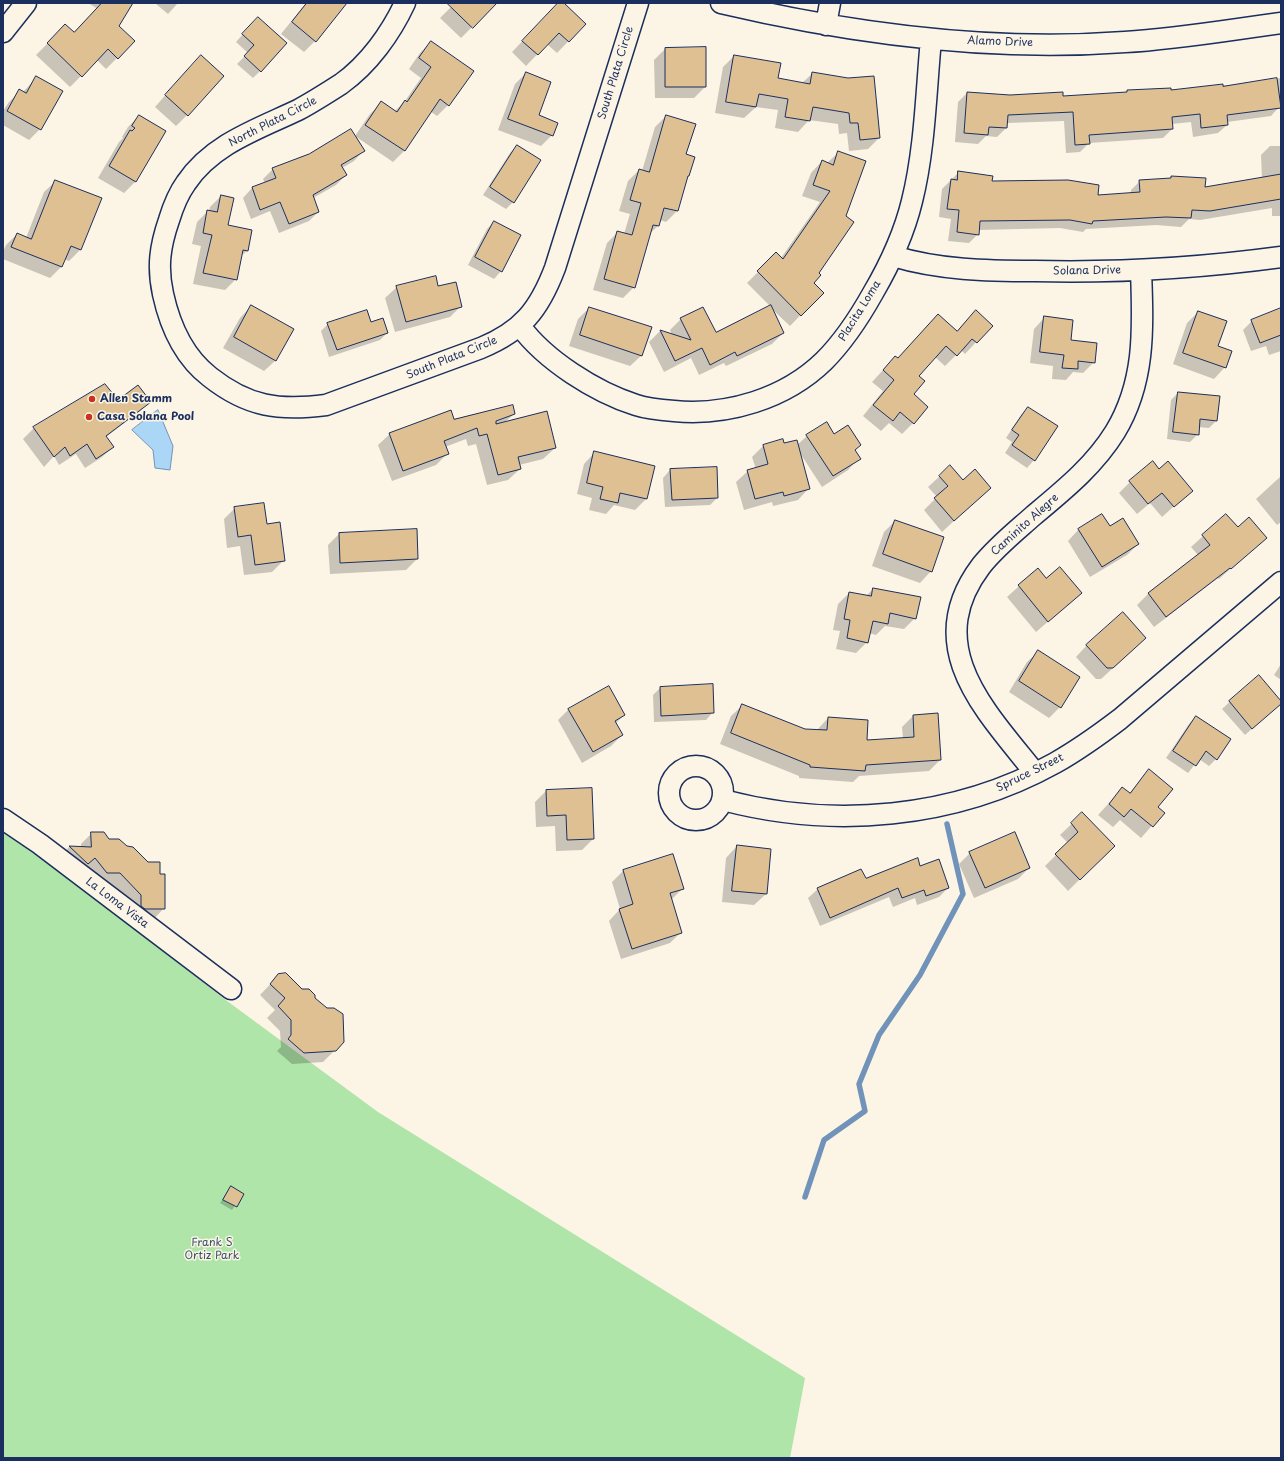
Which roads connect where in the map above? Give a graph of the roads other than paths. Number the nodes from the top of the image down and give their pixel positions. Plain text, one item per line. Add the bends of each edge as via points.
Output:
1 (26, 3) edge
2 (405, 3) edge
3 (638, 3) edge
4 (721, 3) edge
5 (830, 3) edge
6 (1281, 23) edge
7 (826, 25) junction
8 (3, 32) edge
9 (931, 39) junction
10 (160, 253) joint
11 (893, 256) junction
12 (1281, 257) edge
13 (1141, 270) junction
14 (520, 326) junction
15 (1281, 582) edge
16 (1035, 773) junction
17 (723, 800) dead end
18 (3, 819) edge
19 (231, 989) dead end

1 - 8 street
2 - 10 street, North Plata Circle via 374,52 343,83 300,109 241,136 197,169 179,194
3 - 14 street, South Plata Circle via 550,280 541,300
4 - 7 street, Alamo Drive
5 - 7 street
6 - 9 street, Alamo Drive via 1124,42 1042,44
7 - 9 street, Alamo Drive
9 - 11 street, Placita Loma via 918,172 905,227
10 - 14 street, South Plata Circle via 160,276 166,308 182,346 208,376 225,389 244,399 264,405 304,408 338,402 496,342
11 - 13 street, Solana Drive via 927,265 1008,271
11 - 14 street, Placita Loma via 852,328 823,361 795,383 768,396 716,411 660,410 636,405 570,372 537,346
12 - 13 street, Solana Drive via 1228,264
13 - 16 street, Caminito Alegre via 1143,338 1140,364 1127,409 1116,431 1073,482 1006,540 981,566 963,599 958,616 957,649 968,681 986,710
15 - 16 street, Spruce Street via 1120,719 1074,751
16 - 17 street, Spruce Street via 998,789 957,802 934,808 887,814 802,813 747,806
18 - 19 street, La Loma Vista via 40,844

